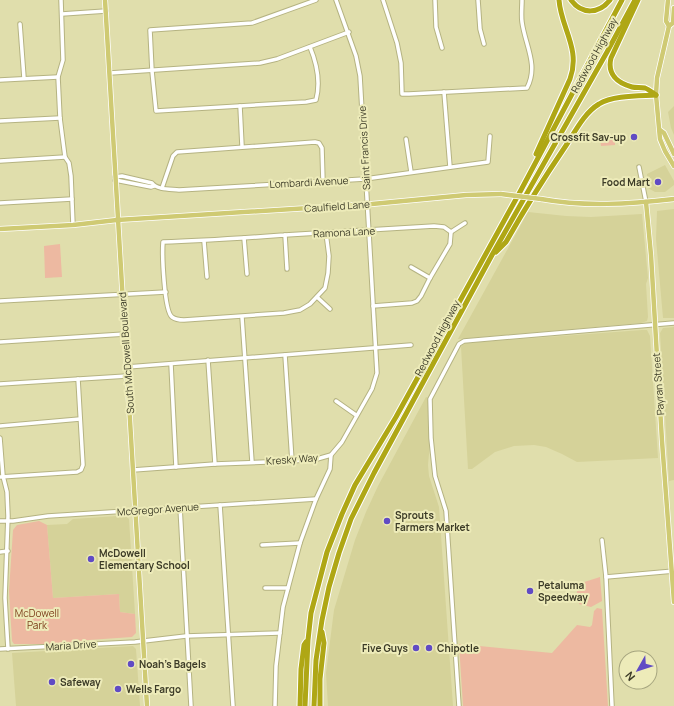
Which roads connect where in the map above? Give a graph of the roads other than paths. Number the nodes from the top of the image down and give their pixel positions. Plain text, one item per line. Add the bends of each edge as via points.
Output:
1 (61, 0) edge
2 (105, 0) edge
3 (316, 0) edge
4 (336, 0) edge
5 (383, 0) edge
6 (435, 0) edge
7 (478, 0) edge
8 (522, 0) edge
9 (559, 0) edge
10 (572, 0) edge
11 (610, 0) edge
12 (622, 0) edge
13 (635, 0) edge
14 (638, 0) edge
15 (668, 0) edge
16 (674, 8) edge
17 (106, 11) junction
18 (62, 14) junction
19 (20, 24) dead end
20 (669, 26) junction
21 (349, 32) junction
22 (484, 44) dead end
23 (310, 47) junction
24 (442, 48) dead end
25 (152, 71) junction
26 (110, 73) junction
27 (58, 77) junction
28 (24, 78) junction
29 (0, 80) edge
30 (444, 92) junction
31 (656, 95) junction
32 (240, 106) junction
33 (60, 118) junction
34 (0, 121) edge
35 (660, 130) junction
36 (490, 136) dead end
37 (406, 139) dead end
38 (242, 146) junction
39 (674, 154) edge
40 (65, 157) junction
41 (0, 161) edge
42 (674, 166) edge
43 (450, 167) junction
44 (639, 167) dead end
45 (411, 172) junction
46 (115, 178) junction
47 (365, 179) junction
48 (323, 182) junction
49 (162, 188) junction
50 (521, 190) junction
51 (72, 199) junction
52 (674, 199) edge
53 (646, 202) junction
54 (0, 203) edge
55 (366, 205) junction
56 (117, 220) junction
57 (465, 223) dead end
58 (73, 225) junction
59 (0, 229) edge
60 (368, 231) junction
61 (451, 232) junction
62 (326, 233) junction
63 (285, 235) junction
64 (244, 238) junction
65 (204, 241) junction
66 (492, 255) junction
67 (411, 267) dead end
68 (287, 269) dead end
69 (247, 274) dead end
70 (207, 277) dead end
71 (430, 278) junction
72 (166, 292) junction
73 (122, 295) junction
74 (317, 297) junction
75 (0, 301) edge
76 (373, 306) junction
77 (330, 309) dead end
78 (242, 317) junction
79 (674, 323) edge
80 (655, 325) junction
81 (125, 334) junction
82 (0, 342) edge
83 (411, 345) dead end
84 (376, 348) junction
85 (285, 355) junction
86 (246, 357) junction
87 (208, 360) junction
88 (171, 364) junction
89 (127, 367) junction
90 (127, 376) junction
91 (78, 380) junction
92 (0, 384) edge
93 (336, 401) dead end
94 (356, 415) junction
95 (80, 419) junction
96 (0, 426) edge
97 (0, 438) edge
98 (330, 455) junction
99 (292, 461) junction
100 (252, 462) junction
101 (215, 464) junction
102 (176, 467) junction
103 (133, 470) junction
104 (1, 476) edge
105 (316, 499) junction
106 (220, 505) junction
107 (180, 508) junction
108 (135, 511) junction
109 (0, 521) edge
110 (8, 521) junction
111 (602, 540) dead end
112 (300, 543) junction
113 (262, 545) dead end
114 (8, 551) junction
115 (0, 552) edge
116 (673, 571) edge
117 (606, 577) junction
118 (265, 588) dead end
119 (288, 588) junction
120 (674, 602) edge
121 (321, 625) junction
122 (280, 633) junction
123 (228, 635) junction
124 (186, 636) junction
125 (308, 640) junction
126 (143, 641) junction
127 (8, 648) junction
128 (0, 649) edge
129 (147, 706) edge
130 (191, 706) edge
131 (233, 706) edge
132 (275, 706) edge
133 (300, 706) edge
134 (305, 706) edge
135 (314, 706) edge
136 (320, 706) edge
137 (459, 706) edge
138 (612, 706) edge

1 - 18 street
2 - 17 main road, South McDowell Boulevard
3 - 25 street via 252,23 150,30
4 - 21 street, Saint Francis Drive
5 - 30 street via 398,43 402,94
6 - 24 street via 436,27
7 - 22 street
8 - 30 street via 522,21 532,64 532,80 527,88
9 - 50 highway via 573,50 572,70
10 - 11 highway via 579,8 592,11 601,9
12 - 50 highway, Redwood Highway
13 - 66 highway, Redwood Highway
14 - 31 highway via 611,58 610,72 624,84 645,88
15 - 20 main road via 666,21
16 - 20 main road via 672,23
17 - 18 street
17 - 26 main road, South McDowell Boulevard
18 - 27 street via 63,60
19 - 28 street
20 - 31 main road via 657,78
21 - 23 street
21 - 47 street, Saint Francis Drive via 359,66
23 - 25 street via 260,63
23 - 32 street via 318,76 316,100
25 - 26 street
25 - 32 street via 156,111
26 - 46 main road, South McDowell Boulevard
27 - 28 street
27 - 33 street
28 - 29 street
30 - 43 street
31 - 35 main road
31 - 66 highway via 612,99 593,108 584,117 506,242
32 - 38 street
33 - 34 street
33 - 40 street
35 - 39 main road
35 - 42 main road via 665,151
36 - 43 street, Lombardi Avenue via 488,162
37 - 45 street
38 - 48 street via 320,143
38 - 49 street via 178,152 173,156
40 - 41 street
40 - 51 street via 69,163
43 - 45 street, Lombardi Avenue
44 - 53 street, Payran Street
45 - 47 street, Lombardi Avenue
46 - 49 street, Lombardi Avenue via 122,176
46 - 56 main road, South McDowell Boulevard
47 - 48 street, Lombardi Avenue
47 - 55 street, Saint Francis Drive
48 - 49 street, Lombardi Avenue via 179,190
50 - 125 highway, Redwood Highway via 396,417 355,485 325,559 313,606
51 - 54 street
51 - 58 street
52 - 53 main road, Caulfield Lane
53 - 55 main road, Caulfield Lane, bridge via 588,205 501,194
53 - 80 main road, Payran Street
55 - 56 main road, Caulfield Lane
55 - 60 street, Saint Francis Drive
56 - 58 main road, Caulfield Lane
56 - 73 main road, South McDowell Boulevard
57 - 61 street
58 - 59 main road, Caulfield Lane
60 - 61 street, Ramona Lane via 434,226 444,227
60 - 62 street, Ramona Lane
60 - 76 street, Saint Francis Drive
61 - 71 street via 450,244
62 - 63 street, Ramona Lane
62 - 74 street via 328,273 325,288
63 - 64 street, Ramona Lane
63 - 68 street
64 - 65 street, Ramona Lane
64 - 69 street
65 - 70 street
65 - 72 street, Ramona Lane via 163,242
66 - 121 highway, Redwood Highway via 351,518 338,553
67 - 71 street
71 - 76 street via 421,296 412,303
72 - 73 street
72 - 78 street via 168,311 171,317 178,320
73 - 75 street
73 - 81 main road, South McDowell Boulevard
74 - 77 street
74 - 78 street via 300,310 284,314
76 - 84 street, Saint Francis Drive
78 - 86 street
79 - 80 street
80 - 116 main road, Payran Street
80 - 137 street via 461,342 430,399 435,476 446,511
81 - 82 street
81 - 89 main road, South McDowell Boulevard
83 - 84 street
84 - 85 street
84 - 94 street, Kresky Way via 377,374 372,389
85 - 86 street
85 - 99 street
86 - 87 street
86 - 100 street
87 - 88 street
87 - 101 street
88 - 89 street
88 - 102 street
89 - 90 main road, South McDowell Boulevard
90 - 91 street
90 - 103 main road, South McDowell Boulevard
91 - 92 street
91 - 95 street
93 - 94 street
94 - 98 street, Kresky Way via 342,442
95 - 96 street
95 - 104 street via 83,465 81,470
97 - 104 street
98 - 99 street, Kresky Way
98 - 105 street via 330,468
99 - 100 street, Kresky Way
100 - 101 street, Kresky Way
101 - 102 street, Kresky Way
102 - 103 street, Kresky Way
103 - 108 main road, South McDowell Boulevard
104 - 110 street via 6,492
105 - 106 street, McGregor Avenue
105 - 112 street
106 - 107 street, McGregor Avenue
106 - 123 street
107 - 108 street, McGregor Avenue
107 - 124 street
108 - 110 street, McGregor Avenue
108 - 126 main road, South McDowell Boulevard
109 - 110 street, McGregor Avenue
110 - 114 street
111 - 117 street
112 - 113 street
112 - 119 street
114 - 115 street
114 - 127 street via 5,598
116 - 117 street
116 - 120 main road, Payran Street
117 - 138 street
118 - 119 street
119 - 122 street
121 - 135 highway, Redwood Highway
121 - 136 highway via 324,643
122 - 123 street, Maria Drive
122 - 132 street
123 - 124 street, Maria Drive
123 - 131 street
124 - 126 street, Maria Drive
124 - 130 street
125 - 133 highway via 303,653
125 - 134 highway, Redwood Highway
126 - 127 street, Maria Drive
126 - 129 main road, South McDowell Boulevard
127 - 128 street, Maria Drive

